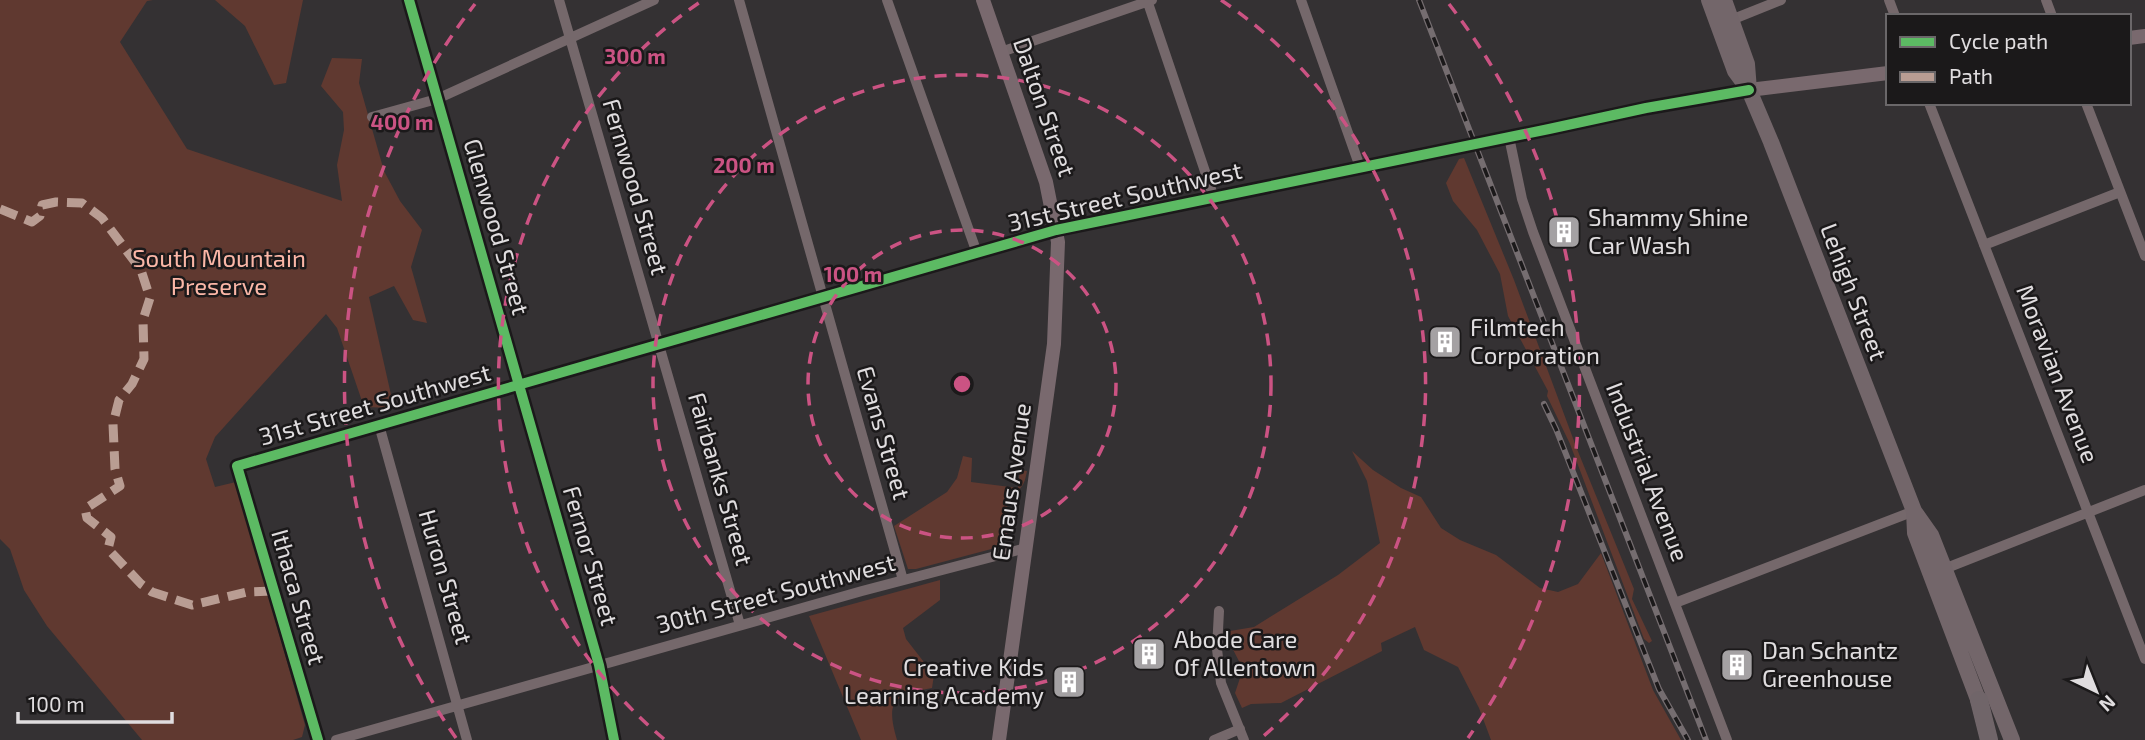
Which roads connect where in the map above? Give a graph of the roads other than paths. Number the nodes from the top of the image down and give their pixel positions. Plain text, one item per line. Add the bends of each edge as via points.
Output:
1 (409, 0) edge
2 (559, 0) edge
3 (654, 0) edge
4 (738, 0) edge
5 (887, 0) edge
6 (983, 0) edge
7 (1301, 0) edge
8 (1709, 0) edge
9 (1724, 0) edge
10 (1781, 0) edge
11 (1148, 1) edge
12 (1731, 20) junction
13 (570, 38) junction
14 (1002, 52) junction
15 (1886, 73) edge
16 (1749, 90) junction
17 (438, 99) junction
18 (1930, 105) edge
19 (2087, 105) edge
20 (372, 117) dead end
21 (1509, 137) junction
22 (1360, 167) junction
23 (2120, 192) junction
24 (1214, 198) junction
25 (1056, 230) junction
26 (1984, 245) junction
27 (977, 253) junction
28 (2145, 256) edge
29 (822, 298) junction
30 (659, 345) junction
31 (520, 385) junction
32 (379, 425) junction
33 (237, 466) joint
34 (2145, 490) edge
35 (1914, 511) junction
36 (2088, 513) junction
37 (1026, 548) junction
38 (1944, 569) junction
39 (903, 580) junction
40 (1675, 603) junction
41 (1219, 611) dead end
42 (740, 625) junction
43 (2145, 659) edge
44 (599, 664) junction
45 (1979, 700) junction
46 (459, 705) junction
47 (1240, 729) junction
48 (318, 740) edge
49 (336, 740) edge
50 (467, 740) edge
51 (614, 740) edge
52 (999, 740) edge
53 (1214, 740) edge
54 (1244, 740) edge
55 (1727, 740) edge
56 (1989, 740) edge
57 (1994, 740) edge
58 (2012, 740) edge

1 - 17 street, Glenwood Street
2 - 13 street, Fernwood Street
3 - 13 street
4 - 29 street, Evans Street
5 - 27 street
6 - 14 main road, Dalton Street
7 - 22 street
8 - 16 highway, Lehigh Street via 1735,71
9 - 12 highway, Lehigh Street
10 - 12 street
11 - 14 street
11 - 24 street
12 - 16 highway, Lehigh Street via 1747,64
13 - 17 street
13 - 30 street, Fernwood Street
14 - 25 main road, Dalton Street via 1046,182
15 - 16 main road
16 - 21 street, 31st Street Southwest
16 - 35 highway, Lehigh Street
17 - 20 street
17 - 31 street, Glenwood Street
18 - 26 street, Moravian Avenue
19 - 23 street
21 - 22 street, 31st Street Southwest
21 - 40 street, Industrial Avenue via 1533,232
22 - 24 street, 31st Street Southwest
23 - 26 street
23 - 28 street
24 - 25 street, 31st Street Southwest
25 - 27 street, 31st Street Southwest
25 - 37 main road, Emaus Avenue via 1054,344
26 - 36 street, Moravian Avenue
27 - 29 street, 31st Street Southwest
29 - 30 street, 31st Street Southwest
29 - 39 street, Evans Street
30 - 31 street, 31st Street Southwest
30 - 42 street, Fairbanks Street
31 - 32 street, 31st Street Southwest
31 - 44 street, Fernor Street
32 - 33 street, 31st Street Southwest
32 - 46 street, Huron Street
33 - 48 street, Ithaca Street
34 - 36 street
35 - 38 highway, Lehigh Street via 1931,536
35 - 40 street
35 - 45 highway, Lehigh Street via 1915,533
36 - 38 street
36 - 43 street, Moravian Avenue
37 - 39 street, 30th Street Southwest
37 - 52 main road, Emaus Avenue
38 - 58 highway, Lehigh Street
39 - 42 street, 30th Street Southwest
40 - 55 street, Industrial Avenue
41 - 47 street via 1221,683
42 - 44 street, 30th Street Southwest
44 - 46 street, 30th Street Southwest
44 - 51 street, Fernor Street
45 - 56 highway
45 - 57 highway, Lehigh Street
46 - 49 street, 30th Street Southwest
46 - 50 street, Huron Street
47 - 53 street
47 - 54 street

